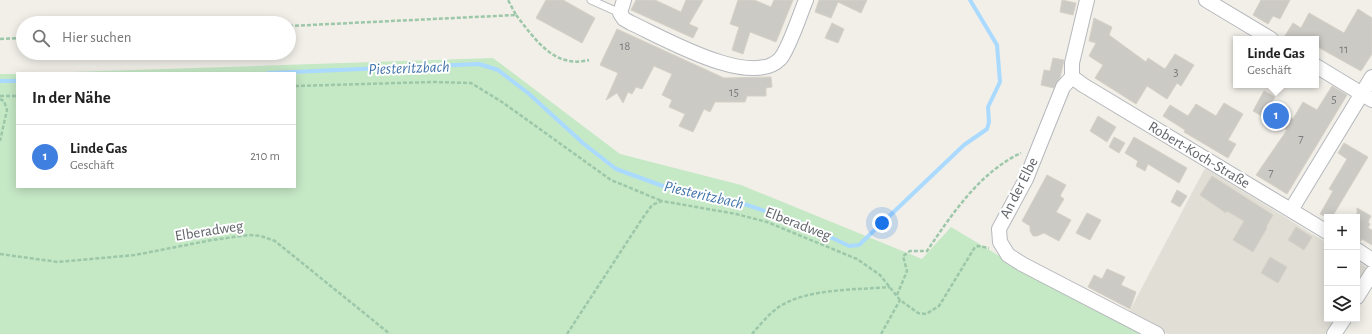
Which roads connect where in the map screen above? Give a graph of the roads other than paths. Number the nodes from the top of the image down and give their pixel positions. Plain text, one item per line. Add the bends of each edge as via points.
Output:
1 (591, 0) edge
2 (806, 0) edge
3 (1087, 0) edge
4 (1206, 0) edge
5 (622, 7) edge
6 (1266, 36) edge
7 (1319, 68) edge
8 (1072, 77) junction
9 (1372, 77) edge
10 (1367, 96) edge
11 (1290, 210) junction
12 (1324, 230) edge
13 (1360, 252) edge
14 (1372, 260) edge
15 (1372, 273) edge
16 (1360, 292) edge
17 (1342, 322) edge
18 (1157, 334) edge
19 (1334, 334) edge

1 - 5 lane
2 - 5 street via 780,59 766,67 756,68 715,62 624,19
3 - 8 street via 1072,62
4 - 6 street
7 - 10 street
8 - 11 street, Robert-Koch-Straße via 1082,86
8 - 18 street, An der Elbe via 1064,87 1026,179 998,229 1000,242 1008,255 1063,287
9 - 10 street
10 - 11 street
11 - 12 street, Robert-Koch-Straße
13 - 14 street
15 - 16 street
17 - 19 street

